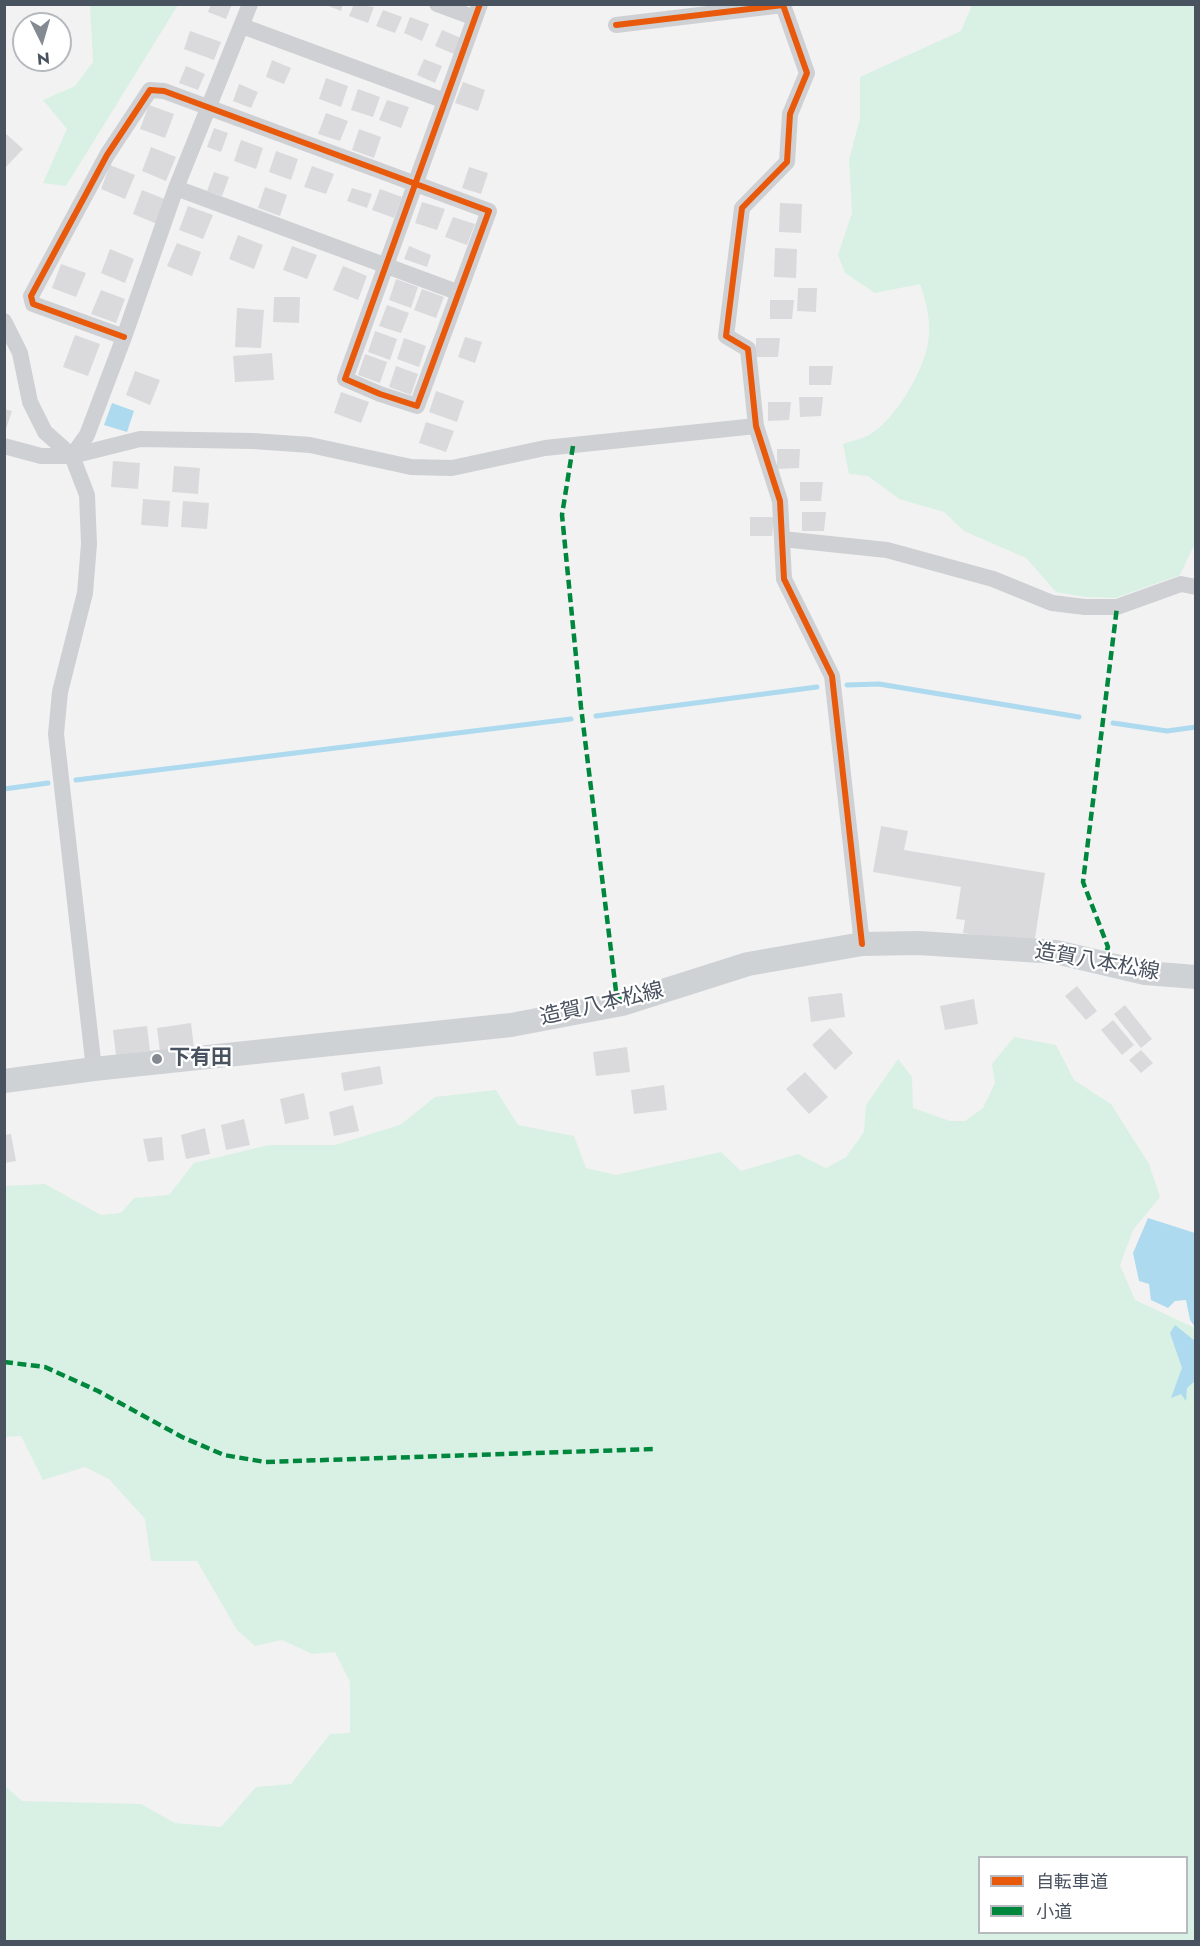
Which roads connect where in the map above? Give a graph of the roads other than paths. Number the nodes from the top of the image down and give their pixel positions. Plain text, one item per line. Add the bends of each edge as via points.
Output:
1 (250, 4) edge
2 (437, 4) edge
3 (477, 11) edge
4 (616, 25) dead end
5 (242, 26) junction
6 (445, 101) junction
7 (208, 107) junction
8 (416, 183) junction
9 (176, 188) junction
10 (386, 267) junction
11 (457, 292) junction
12 (4, 321) edge
13 (124, 337) junction
14 (756, 426) junction
15 (4, 446) edge
16 (72, 456) junction
17 (782, 539) junction
18 (1196, 587) edge
19 (862, 944) junction
20 (1196, 977) edge
21 (94, 1069) junction
22 (4, 1081) edge

1 - 5 street
2 - 3 street
3 - 6 street
4 - 14 street via 783,6 807,73 790,114 787,162 742,208 734,256 726,336 748,349
5 - 6 street
5 - 7 street
6 - 8 street
7 - 8 street
7 - 9 street
7 - 13 street via 150,90 107,155 31,296 33,304
8 - 10 street
8 - 11 street via 489,211
9 - 10 street
9 - 13 street
10 - 11 street
10 - 11 street via 345,379 380,394 417,406
12 - 16 street via 20,353 30,402 45,432
13 - 16 street via 87,435
14 - 16 street via 545,448 452,468 411,467 310,445 253,441 140,439
14 - 17 street via 780,501
15 - 16 street via 41,456
16 - 21 street via 87,495 89,544 85,593 60,692 56,734
17 - 18 street via 887,550 993,579 1052,603 1085,608 1117,607 1181,584
17 - 19 street via 784,579 832,676
19 - 20 main road, 造賀八本松線 via 919,943 1056,952 1145,972
19 - 21 main road, 造賀八本松線 via 748,964 622,1004 511,1025
21 - 22 main road, 造賀八本松線

